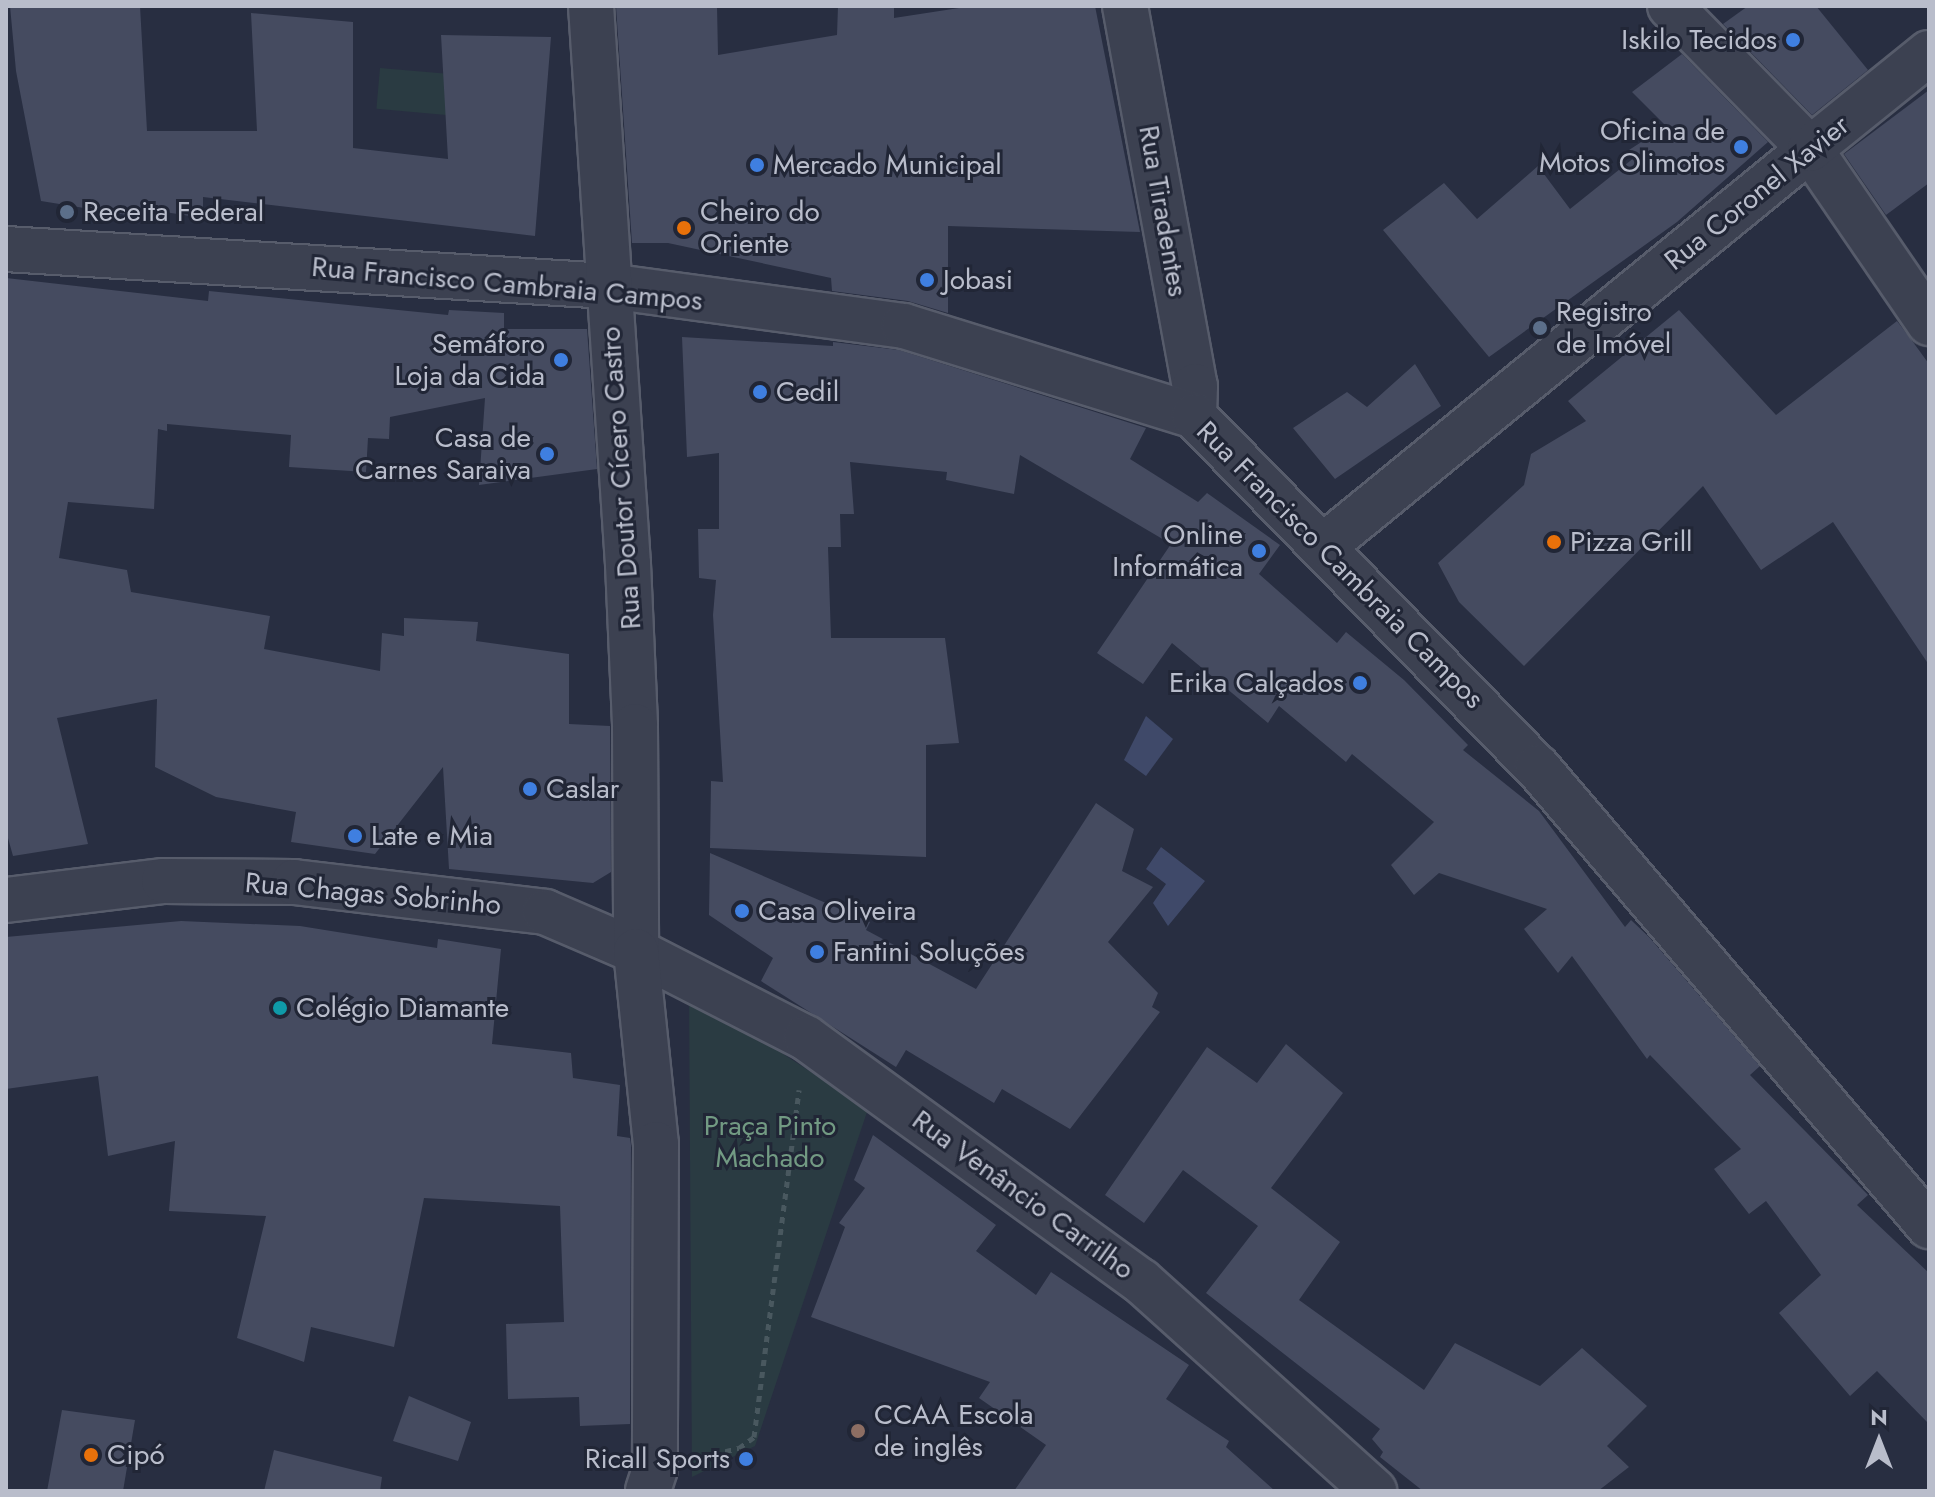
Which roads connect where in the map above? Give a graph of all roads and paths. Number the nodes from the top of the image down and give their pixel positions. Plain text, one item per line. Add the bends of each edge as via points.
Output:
1 (591, 6) edge
2 (1125, 6) edge
3 (1670, 6) edge
4 (1929, 53) edge
5 (1810, 149) junction
6 (6, 249) edge
7 (608, 286) junction
8 (1929, 323) edge
9 (1194, 416) junction
10 (1325, 545) junction
11 (6, 900) edge
12 (636, 951) junction
13 (806, 1038) junction
14 (1929, 1226) edge
15 (652, 1480) edge
16 (1374, 1491) edge

1 - 7 street, Rua Doutor Cícero Castro
2 - 9 street, Rua Tiradentes via 1195,386
3 - 5 street
4 - 5 street, Rua Coronel Xavier
5 - 8 street
5 - 10 street, Rua Coronel Xavier
6 - 7 street, Rua Francisco Cambraia Campos
7 - 9 street, Rua Francisco Cambraia Campos via 904,326
7 - 12 street, Rua Doutor Cícero Castro via 634,696
9 - 10 street, Rua Francisco Cambraia Campos
10 - 14 street, Rua Francisco Cambraia Campos via 1537,767
11 - 12 street, Rua Chagas Sobrinho via 164,881 294,882 545,912
12 - 13 street, Rua Venâncio Carrilho
12 - 15 street via 656,1144
13 - 15 path via 754,1437 739,1448
13 - 16 street, Rua Venâncio Carrilho via 1141,1281

